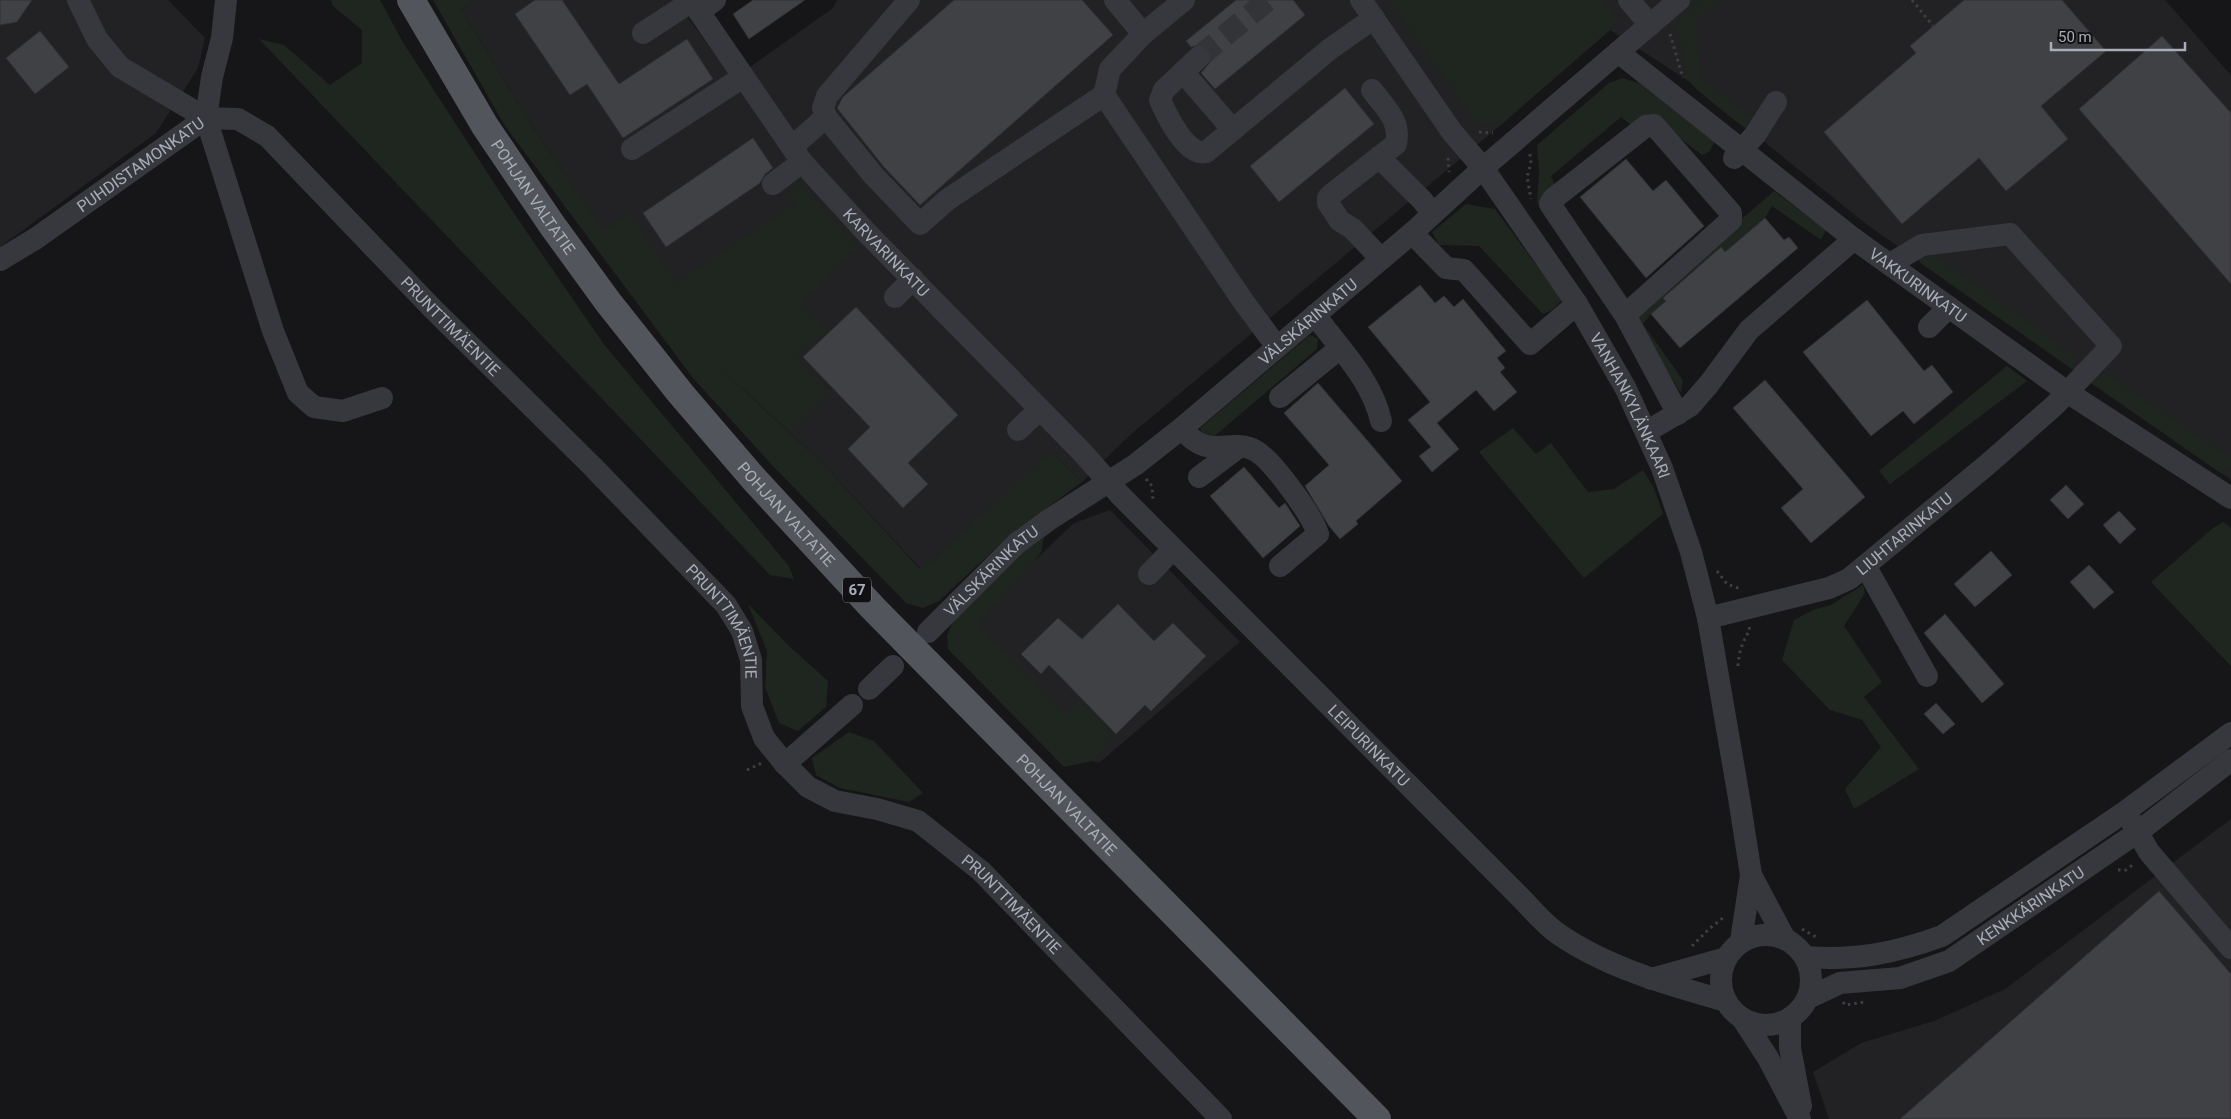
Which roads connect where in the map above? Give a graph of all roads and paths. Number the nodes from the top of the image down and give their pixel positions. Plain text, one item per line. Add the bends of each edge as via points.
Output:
1 (78, 0) edge
2 (226, 0) edge
3 (412, 0) edge
4 (909, 0) edge
5 (1115, 0) edge
6 (1184, 0) edge
7 (1361, 0) edge
8 (1629, 0) edge
9 (1680, 0) edge
10 (1912, 0) edge
11 (699, 3) edge
12 (1374, 18) junction
13 (1650, 25) junction
14 (1933, 26) dead end
15 (643, 33) dead end
16 (1143, 34) junction
17 (1618, 52) junction
18 (743, 77) junction
19 (1372, 90) dead end
20 (1104, 94) junction
21 (1776, 102) dead end
22 (826, 116) junction
23 (206, 118) junction
24 (1233, 130) junction
25 (1520, 137) junction
26 (632, 149) dead end
27 (797, 154) junction
28 (1738, 154) junction
29 (1379, 157) junction
30 (1483, 168) junction
31 (773, 184) dead end
32 (1532, 203) dead end
33 (1432, 214) junction
34 (1412, 233) junction
35 (1854, 239) junction
36 (1380, 259) junction
37 (0, 260) edge
38 (1890, 264) junction
39 (913, 279) junction
40 (895, 297) dead end
41 (1577, 304) junction
42 (1949, 307) junction
43 (1316, 315) junction
44 (1626, 315) junction
45 (1929, 328) dead end
46 (1277, 347) junction
47 (1340, 348) junction
48 (2067, 392) junction
49 (1280, 397) dead end
50 (382, 398) dead end
51 (1040, 409) junction
52 (1678, 414) junction
53 (1381, 421) dead end
54 (1182, 428) junction
55 (1018, 430) dead end
56 (1646, 432) junction
57 (1239, 447) junction
58 (1134, 465) junction
59 (1199, 477) dead end
60 (1109, 482) junction
61 (2231, 498) edge
62 (1156, 509) dead end
63 (1173, 549) junction
64 (1280, 566) dead end
65 (1866, 567) junction
66 (1716, 570) dead end
67 (1149, 574) dead end
68 (1745, 594) junction
69 (1708, 618) junction
70 (928, 632) dead end
71 (893, 666) dead end
72 (1737, 673) dead end
73 (1928, 676) dead end
74 (869, 689) dead end
75 (852, 706) dead end
76 (2231, 733) edge
77 (2231, 760) edge
78 (772, 762) junction
79 (747, 770) dead end
80 (2126, 812) junction
81 (2138, 832) junction
82 (2149, 852) junction
83 (2112, 870) dead end
84 (1751, 875) junction
85 (1745, 914) junction
86 (1792, 932) junction
87 (1741, 941) junction
88 (2231, 948) edge
89 (1686, 949) dead end
90 (1806, 957) junction
91 (1726, 958) junction
92 (1837, 960) junction
93 (1651, 979) junction
94 (1840, 983) junction
95 (1808, 998) junction
96 (1726, 1002) junction
97 (1867, 1002) dead end
98 (1742, 1018) junction
99 (1790, 1018) junction
100 (1221, 1119) edge
101 (1378, 1119) edge
102 (1802, 1119) edge

1 - 23 street via 97,39 120,67
2 - 23 street, PUHDISTAMONKATU
3 - 101 main road, POHJAN VALTATIE / 67 via 485,126 552,225 681,394 753,478 873,608
4 - 22 street via 827,96 823,108
5 - 16 street
6 - 16 street
7 - 12 street, VANHANKYLÄNKAARI
8 - 13 street
9 - 13 street, VÄLSKÄRINKATU
10 - 14 path
11 - 15 street
11 - 18 street, KARVARINKATU
12 - 24 street via 1330,49
12 - 30 street, VANHANKYLÄNKAARI via 1452,132
13 - 17 street, VÄLSKÄRINKATU
16 - 20 street via 1110,69
17 - 25 street, VÄLSKÄRINKATU
17 - 28 street, VAKKURINKATU
18 - 26 street
18 - 27 street, KARVARINKATU
19 - 29 street via 1398,128 1396,144
20 - 22 street via 947,200 920,224 874,176
20 - 46 street
21 - 28 street via 1755,135
22 - 27 street
23 - 37 street, PUHDISTAMONKATU via 35,239
23 - 50 street via 273,331 298,393 314,407 343,411
23 - 78 street, PRUNTTIMÄENTIE via 238,119 267,136 726,605 742,632 751,660 752,706
24 - 24 street via 1191,64 1164,90 1160,100 1168,119 1193,151 1206,152
25 - 30 street, VÄLSKÄRINKATU
25 - 32 path via 1530,153 1527,177
27 - 31 street
27 - 39 street, KARVARINKATU
28 - 35 street, VAKKURINKATU via 1770,181
29 - 33 street
29 - 36 street via 1332,194 1328,203 1340,221 1353,229
30 - 33 street, VÄLSKÄRINKATU
30 - 41 street, VANHANKYLÄNKAARI
33 - 34 street, VÄLSKÄRINKATU
34 - 36 street, VÄLSKÄRINKATU
34 - 41 street via 1446,268 1464,270 1530,344
35 - 38 street, VAKKURINKATU
35 - 52 street via 1749,330 1709,384 1690,406
36 - 43 street, VÄLSKÄRINKATU
38 - 42 street, VAKKURINKATU
38 - 48 street, LIUHTARINKATU via 1922,245 2010,234 2111,346
39 - 40 street
39 - 51 street, KARVARINKATU
41 - 56 street, VANHANKYLÄNKAARI
42 - 45 street
42 - 48 street, VAKKURINKATU
43 - 46 street, VÄLSKÄRINKATU
43 - 47 street
44 - 44 street via 1732,220 1731,212 1654,126 1646,126 1550,204
44 - 52 street
46 - 54 street, VÄLSKÄRINKATU
47 - 49 street
47 - 53 street via 1365,382
48 - 61 street, VAKKURINKATU
48 - 65 street, LIUHTARINKATU
51 - 55 street
51 - 60 street, KARVARINKATU
52 - 56 street
54 - 57 street via 1200,446
54 - 58 street, VÄLSKÄRINKATU
56 - 69 street, VANHANKYLÄNKAARI via 1676,503
57 - 59 street
57 - 64 street via 1256,451 1279,474 1315,523 1318,534
58 - 60 street, VÄLSKÄRINKATU
58 - 62 path via 1152,486
60 - 63 street, LEIPURINKATU
60 - 70 street, VÄLSKÄRINKATU via 1050,518 1017,543
63 - 67 street
63 - 93 street, LEIPURINKATU via 1557,932 1597,956
65 - 68 street, LIUHTARINKATU via 1829,588
65 - 73 street
66 - 68 path via 1727,584
68 - 69 street, LIUHTARINKATU
68 - 72 path via 1750,630 1738,656
69 - 84 street, VANHANKYLÄNKAARI
71 - 74 street
75 - 78 street
76 - 80 street, KENKKÄRINKATU
77 - 81 street, KENKKÄRINKATU
78 - 79 path
78 - 100 street, PRUNTTIMÄENTIE via 835,801 918,821 982,871
80 - 81 street
80 - 92 street, KENKKÄRINKATU via 1942,936 1912,947
81 - 82 street
81 - 94 street, KENKKÄRINKATU via 1949,961 1900,978
82 - 83 path via 2126,870
82 - 88 street
84 - 85 street, VANHANKYLÄNKAARI
84 - 86 street, VANHANKYLÄNKAARI
85 - 87 street, VANHANKYLÄNKAARI
85 - 89 path via 1725,917
86 - 87 street via 1755,935
86 - 90 street
86 - 92 path via 1825,943
87 - 91 street
90 - 92 street, KENKKÄRINKATU
90 - 95 street via 1811,984
91 - 93 street
91 - 96 street via 1721,972
93 - 96 street, LEIPURINKATU
94 - 95 street, KENKKÄRINKATU
94 - 97 path via 1839,998 1845,1005
95 - 99 street
96 - 98 street
98 - 99 street via 1766,1025
98 - 102 street
99 - 102 street via 1790,1048

